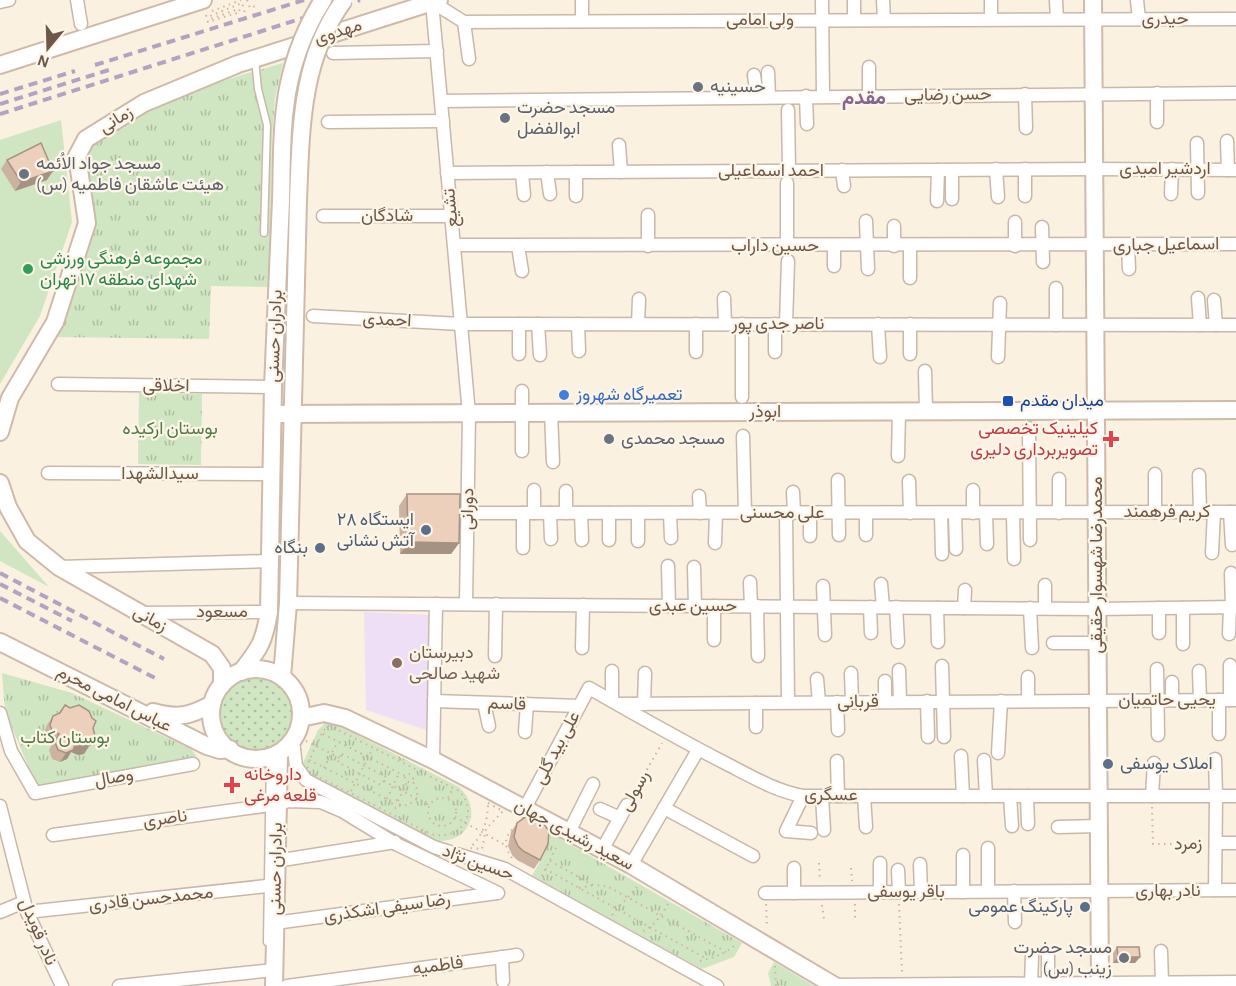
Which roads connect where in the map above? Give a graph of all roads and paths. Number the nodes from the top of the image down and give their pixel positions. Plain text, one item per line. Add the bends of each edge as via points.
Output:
1 (9, 0) edge
2 (77, 0) edge
3 (203, 0) edge
4 (241, 0) edge
5 (247, 0) edge
6 (323, 0) edge
7 (344, 0) edge
8 (582, 0) edge
9 (822, 0) edge
10 (854, 0) edge
11 (883, 0) edge
12 (991, 0) edge
13 (1056, 0) edge
14 (1094, 0) edge
15 (1137, 0) edge
16 (436, 1) edge
17 (0, 2) edge
18 (256, 9) dead end
19 (245, 13) dead end
20 (991, 19) junction
21 (1057, 19) junction
22 (1094, 19) junction
23 (1138, 19) junction
24 (1236, 19) edge
25 (822, 20) junction
26 (854, 20) junction
27 (884, 20) junction
28 (582, 21) junction
29 (464, 22) junction
30 (81, 24) dead end
31 (437, 51) junction
32 (333, 53) dead end
33 (255, 59) junction
34 (469, 59) dead end
35 (238, 64) joint
36 (0, 65) edge
37 (869, 67) dead end
38 (768, 72) dead end
39 (754, 75) dead end
40 (1094, 93) junction
41 (1157, 93) junction
42 (1236, 93) edge
43 (1025, 94) junction
44 (806, 96) junction
45 (823, 96) junction
46 (869, 96) junction
47 (763, 97) junction
48 (441, 101) junction
49 (788, 110) dead end
50 (443, 121) junction
51 (328, 122) dead end
52 (1157, 122) dead end
53 (807, 124) dead end
54 (1026, 128) dead end
55 (1227, 141) dead end
56 (1197, 143) dead end
57 (619, 145) dead end
58 (996, 169) junction
59 (1025, 169) junction
60 (1095, 169) junction
61 (1172, 169) junction
62 (1198, 169) junction
63 (842, 170) junction
64 (938, 170) junction
65 (952, 170) junction
66 (1232, 170) edge
67 (548, 172) junction
68 (576, 172) junction
69 (621, 172) junction
70 (447, 173) junction
71 (522, 173) junction
72 (788, 177) junction
73 (844, 186) dead end
74 (1198, 193) dead end
75 (550, 194) dead end
76 (1171, 194) dead end
77 (524, 195) dead end
78 (576, 196) dead end
79 (1025, 196) dead end
80 (998, 197) dead end
81 (952, 199) dead end
82 (938, 201) dead end
83 (648, 215) dead end
84 (323, 216) dead end
85 (451, 216) junction
86 (866, 221) dead end
87 (1015, 222) dead end
88 (894, 226) dead end
89 (1042, 227) dead end
90 (264, 233) dead end
91 (1236, 244) edge
92 (454, 245) junction
93 (518, 246) junction
94 (648, 246) junction
95 (787, 246) junction
96 (834, 246) junction
97 (867, 246) junction
98 (894, 246) junction
99 (910, 246) junction
100 (1016, 246) junction
101 (1041, 246) junction
102 (1095, 246) junction
103 (1128, 246) junction
104 (788, 261) dead end
105 (1042, 262) dead end
106 (834, 266) dead end
107 (868, 269) dead end
108 (1129, 269) dead end
109 (522, 271) dead end
110 (910, 278) dead end
111 (1056, 288) dead end
112 (724, 298) dead end
113 (1198, 298) dead end
114 (639, 299) dead end
115 (1214, 300) dead end
116 (1000, 303) dead end
117 (313, 316) dead end
118 (461, 324) junction
119 (519, 324) junction
120 (538, 324) junction
121 (578, 324) junction
122 (638, 324) junction
123 (696, 324) junction
124 (725, 324) junction
125 (742, 324) junction
126 (781, 324) junction
127 (878, 324) junction
128 (910, 324) junction
129 (999, 325) junction
130 (1056, 325) junction
131 (1096, 325) junction
132 (1200, 325) junction
133 (1216, 325) junction
134 (1236, 325) edge
135 (579, 351) dead end
136 (696, 352) dead end
137 (775, 352) dead end
138 (519, 354) dead end
139 (910, 354) dead end
140 (540, 355) dead end
141 (880, 357) dead end
142 (998, 357) dead end
143 (925, 371) dead end
144 (58, 384) dead end
145 (273, 387) junction
146 (522, 391) dead end
147 (742, 397) dead end
148 (1236, 410) edge
149 (1096, 411) junction
150 (899, 412) junction
151 (926, 412) junction
152 (551, 413) junction
153 (273, 414) junction
154 (469, 414) junction
155 (522, 414) junction
156 (294, 415) junction
157 (1029, 428) dead end
158 (0, 432) edge
159 (743, 436) dead end
160 (522, 451) dead end
161 (898, 456) dead end
162 (553, 462) dead end
163 (48, 473) dead end
164 (271, 474) junction
165 (1155, 474) dead end
166 (1199, 475) dead end
167 (1059, 479) dead end
168 (838, 480) dead end
169 (909, 481) dead end
170 (0, 483) edge
171 (534, 490) dead end
172 (972, 490) dead end
173 (566, 491) dead end
174 (793, 492) dead end
175 (271, 496) junction
176 (699, 496) dead end
177 (291, 497) junction
178 (1155, 512) junction
179 (1200, 512) junction
180 (1214, 512) junction
181 (1233, 512) edge
182 (468, 513) junction
183 (528, 513) junction
184 (550, 513) junction
185 (566, 513) junction
186 (581, 513) junction
187 (609, 513) junction
188 (638, 513) junction
189 (670, 513) junction
190 (700, 513) junction
191 (716, 513) junction
192 (745, 513) junction
193 (790, 513) junction
194 (810, 513) junction
195 (839, 513) junction
196 (866, 513) junction
197 (910, 513) junction
198 (940, 513) junction
199 (955, 513) junction
200 (973, 513) junction
201 (986, 513) junction
202 (1013, 513) junction
203 (1029, 513) junction
204 (1059, 513) junction
205 (1097, 513) junction
206 (839, 535) dead end
207 (866, 535) dead end
208 (810, 536) dead end
209 (671, 538) dead end
210 (551, 539) dead end
211 (582, 540) dead end
212 (609, 540) dead end
213 (1030, 540) dead end
214 (638, 541) dead end
215 (715, 543) dead end
216 (987, 544) dead end
217 (1232, 544) dead end
218 (523, 548) dead end
219 (956, 549) dead end
220 (1212, 553) dead end
221 (942, 554) dead end
222 (1014, 559) dead end
223 (269, 561) junction
224 (668, 566) dead end
225 (59, 567) junction
226 (694, 567) dead end
227 (1231, 573) dead end
228 (750, 582) dead end
229 (881, 584) dead end
230 (1045, 585) dead end
231 (823, 586) dead end
232 (964, 590) dead end
233 (288, 603) junction
234 (436, 604) junction
235 (466, 604) junction
236 (496, 604) junction
237 (583, 605) junction
238 (669, 606) junction
239 (695, 606) junction
240 (714, 606) junction
241 (754, 606) junction
242 (786, 606) junction
243 (823, 607) junction
244 (870, 607) junction
245 (890, 607) junction
246 (1233, 607) edge
247 (937, 608) junction
248 (964, 608) junction
249 (1030, 608) junction
250 (1045, 608) junction
251 (1159, 608) junction
252 (1183, 608) junction
253 (1098, 609) junction
254 (269, 612) junction
255 (139, 613) junction
256 (0, 632) edge
257 (871, 633) dead end
258 (1160, 633) dead end
259 (1229, 634) dead end
260 (825, 635) dead end
261 (714, 640) dead end
262 (0, 642) edge
263 (898, 642) dead end
264 (938, 642) dead end
265 (1053, 643) dead end
266 (1098, 643) junction
267 (1183, 644) dead end
268 (582, 648) dead end
269 (1032, 648) dead end
270 (495, 656) dead end
271 (758, 656) dead end
272 (1230, 665) dead end
273 (942, 666) dead end
274 (1156, 669) dead end
275 (899, 670) dead end
276 (612, 671) dead end
277 (1199, 671) dead end
278 (241, 672) junction
279 (645, 673) dead end
280 (851, 673) dead end
281 (282, 677) junction
282 (1028, 678) dead end
283 (817, 679) dead end
284 (885, 681) dead end
285 (1172, 682) dead end
286 (222, 685) junction
287 (589, 688) joint
288 (1001, 700) junction
289 (1028, 700) junction
290 (1098, 700) junction
291 (1157, 700) junction
292 (1172, 700) junction
293 (1200, 700) junction
294 (1229, 700) edge
295 (434, 701) junction
296 (885, 701) junction
297 (900, 701) junction
298 (927, 701) junction
299 (944, 701) junction
300 (788, 702) junction
301 (819, 702) junction
302 (837, 702) junction
303 (852, 702) junction
304 (484, 703) junction
305 (615, 703) junction
306 (756, 703) junction
307 (212, 704) junction
308 (527, 704) junction
309 (644, 704) junction
310 (579, 706) junction
311 (0, 713) edge
312 (301, 718) junction
313 (489, 726) dead end
314 (756, 727) dead end
315 (838, 730) dead end
316 (525, 732) dead end
317 (322, 733) junction
318 (668, 733) junction
319 (1219, 734) dead end
320 (1158, 735) dead end
321 (944, 736) dead end
322 (928, 737) dead end
323 (294, 738) junction
324 (338, 741) junction
325 (316, 746) junction
326 (230, 750) junction
327 (698, 750) junction
328 (998, 753) dead end
329 (332, 754) junction
330 (274, 755) junction
331 (962, 756) dead end
332 (340, 758) junction
333 (367, 759) dead end
334 (1215, 759) dead end
335 (309, 760) junction
336 (433, 760) junction
337 (984, 760) dead end
338 (837, 761) dead end
339 (1154, 763) dead end
340 (193, 764) dead end
341 (364, 765) junction
342 (324, 768) junction
343 (399, 773) junction
344 (360, 774) junction
345 (405, 776) junction
346 (412, 780) junction
347 (356, 781) dead end
348 (383, 781) junction
349 (407, 782) junction
350 (593, 784) dead end
351 (393, 786) junction
352 (402, 791) junction
353 (804, 796) junction
354 (822, 796) junction
355 (838, 796) junction
356 (864, 796) junction
357 (963, 796) junction
358 (986, 796) junction
359 (1010, 796) junction
360 (1027, 796) junction
361 (1099, 796) junction
362 (1152, 796) junction
363 (1216, 796) junction
364 (1236, 796) edge
365 (387, 799) junction
366 (417, 799) junction
367 (398, 801) junction
368 (393, 802) junction
369 (273, 804) junction
370 (429, 805) junction
371 (627, 805) joint
372 (399, 806) junction
373 (525, 808) junction
374 (600, 808) dead end
375 (664, 808) junction
376 (1, 812) edge
377 (455, 817) junction
378 (620, 818) junction
379 (464, 823) junction
380 (1028, 824) dead end
381 (517, 826) edge
382 (1012, 826) dead end
383 (1099, 826) junction
384 (394, 827) junction
385 (866, 827) dead end
386 (1058, 827) dead end
387 (484, 832) junction
388 (53, 835) dead end
389 (564, 836) junction
390 (396, 843) junction
391 (1216, 843) junction
392 (1236, 843) edge
393 (506, 845) junction
394 (988, 848) dead end
395 (602, 850) junction
396 (963, 855) dead end
397 (753, 856) dead end
398 (276, 861) junction
399 (514, 861) dead end
400 (550, 861) junction
401 (819, 863) dead end
402 (880, 863) dead end
403 (920, 864) dead end
404 (632, 865) junction
405 (794, 868) dead end
406 (545, 869) junction
407 (898, 870) dead end
408 (540, 878) dead end
409 (593, 885) junction
410 (272, 886) junction
411 (638, 886) dead end
412 (579, 888) junction
413 (1215, 890) junction
414 (1236, 890) edge
415 (988, 891) junction
416 (1014, 891) junction
417 (1100, 891) junction
418 (498, 892) joint
419 (880, 892) junction
420 (899, 892) junction
421 (921, 892) junction
422 (963, 892) junction
423 (765, 893) joint
424 (794, 893) junction
425 (821, 893) junction
426 (628, 898) junction
427 (668, 904) dead end
428 (25, 907) junction
429 (616, 909) junction
430 (0, 912) edge
431 (611, 916) dead end
432 (661, 916) junction
433 (1015, 922) dead end
434 (275, 924) junction
435 (650, 928) junction
436 (641, 933) dead end
437 (737, 943) dead end
438 (768, 946) junction
439 (267, 950) dead end
440 (1161, 951) dead end
441 (726, 952) junction
442 (1048, 953) dead end
443 (517, 955) dead end
444 (1032, 956) dead end
445 (502, 957) junction
446 (707, 959) junction
447 (775, 966) dead end
448 (704, 969) dead end
449 (269, 973) edge
450 (503, 981) dead end
451 (1236, 982) edge
452 (1162, 983) junction
453 (902, 984) junction
454 (1033, 984) edge
455 (1048, 984) junction
456 (834, 985) edge
457 (959, 985) edge
458 (1100, 985) edge
459 (62, 986) edge
460 (119, 986) edge
461 (287, 986) edge
462 (717, 986) edge
463 (776, 986) edge

1 - 17 street
2 - 30 street
3 - 36 street
4 - 19 path via 206,14 208,22 240,12 239,9 210,19 242,3
5 - 18 path via 250,8
6 - 145 street, برادران حسنی, bridge via 308,27 285,108
7 - 156 street, برادران حسنی, bridge via 314,56 301,119
8 - 28 street
9 - 25 street
10 - 26 street
11 - 27 street
12 - 20 street
13 - 21 street
14 - 22 street, محمدرضا شهسوار حقیقی
15 - 23 street
16 - 29 street
16 - 31 street, تشیع
16 - 33 street, مهدوی
20 - 21 street, ولی امامی
20 - 27 street, ولی امامی
21 - 22 street, ولی امامی
22 - 23 street, حیدری
22 - 40 street, محمدرضا شهسوار حقیقی
23 - 24 street, حیدری
25 - 26 street, ولی امامی
25 - 28 street, ولی امامی
25 - 45 street
26 - 27 street, ولی امامی
28 - 29 street, ولی امامی
29 - 34 street
31 - 32 street
31 - 48 street, تشیع
33 - 35 street, مهدوی
33 - 90 lane via 267,125
35 - 158 street, زمانی via 144,103 86,139 77,156 87,224 55,322 10,398
37 - 46 street
38 - 47 street
39 - 47 street
40 - 41 street, حسن رضایی
40 - 43 street, حسن رضایی
40 - 60 street, محمدرضا شهسوار حقیقی
41 - 42 street, حسن رضایی
41 - 52 street
43 - 46 street, حسن رضایی
43 - 54 street
44 - 45 street, حسن رضایی
44 - 47 street, حسن رضایی
44 - 53 street
45 - 46 street, حسن رضایی
47 - 48 street, حسن رضایی
48 - 50 street, تشیع
49 - 72 street
50 - 51 street
50 - 70 street, تشیع
55 - 66 street
56 - 62 street
57 - 69 street
58 - 59 street, احمد اسماعیلی
58 - 65 street, احمد اسماعیلی
58 - 80 street
59 - 60 street, احمد اسماعیلی
59 - 79 street
60 - 61 street, اردشیر امیدی
60 - 102 street, محمدرضا شهسوار حقیقی
61 - 62 street, اردشیر امیدی
61 - 76 street
62 - 66 street, اردشیر امیدی
62 - 74 street
63 - 64 street, احمد اسماعیلی
63 - 72 street, احمد اسماعیلی
63 - 73 street
64 - 65 street, احمد اسماعیلی
64 - 82 street
65 - 81 street
67 - 68 street, احمد اسماعیلی
67 - 71 street, احمد اسماعیلی
67 - 75 street
68 - 69 street, احمد اسماعیلی
68 - 78 street
69 - 72 street, احمد اسماعیلی
70 - 71 street, احمد اسماعیلی
70 - 85 street, تشیع
71 - 77 street
72 - 95 street
83 - 94 street
84 - 85 street, شادگان
85 - 92 street, تشیع
86 - 97 street
87 - 100 street
88 - 98 street
89 - 101 street
91 - 103 street, اسماعیل جباری
92 - 93 street, حسین داراب
92 - 118 street, تشیع
93 - 94 street, حسین داراب
93 - 109 street
94 - 95 street, حسین داراب
95 - 96 street, حسین داراب
96 - 97 street, حسین داراب
96 - 106 street
97 - 98 street, حسین داراب
97 - 107 street
98 - 99 street, حسین داراب
99 - 100 street, حسین داراب
99 - 110 street
100 - 101 street, حسین داراب
101 - 102 street, حسین داراب
101 - 105 street
102 - 103 street, اسماعیل جباری
102 - 131 street, محمدرضا شهسوار حقیقی
103 - 108 street
104 - 126 street
111 - 130 street
112 - 124 street
113 - 132 street
114 - 122 street
115 - 133 street
116 - 129 street
117 - 118 street, احمدی
118 - 119 street, ناصر جدی پور
118 - 154 street, تشیع
119 - 120 street, ناصر جدی پور
119 - 138 street
120 - 121 street, ناصر جدی پور
120 - 140 street
121 - 122 street, ناصر جدی پور
121 - 135 street
122 - 123 street, ناصر جدی پور
123 - 124 street, ناصر جدی پور
123 - 136 street
124 - 125 street, ناصر جدی پور
125 - 126 street, ناصر جدی پور
125 - 147 street
126 - 127 street, ناصر جدی پور
126 - 137 street
127 - 128 street, ناصر جدی پور
127 - 141 street
128 - 129 street, ناصر جدی پور
128 - 139 street
129 - 130 street, ناصر جدی پور
129 - 142 street
130 - 131 street, ناصر جدی پور
131 - 132 street, ناصر جدی پور
131 - 149 street, محمدرضا شهسوار حقیقی
132 - 133 street, ناصر جدی پور
133 - 134 street, ناصر جدی پور
143 - 151 street
144 - 145 street, اخلاقی
145 - 153 street, برادران حسنی
146 - 155 street
148 - 149 street, ابوذر
149 - 151 street, ابوذر
149 - 205 street, محمدرضا شهسوار حقیقی
150 - 151 street, ابوذر
150 - 152 street, ابوذر
150 - 161 street
152 - 155 street, ابوذر
152 - 162 street
153 - 156 street, ابوذر
153 - 164 street, برادران حسنی
154 - 155 street, ابوذر
154 - 156 street, ابوذر
154 - 182 street, دورانی
155 - 160 street
156 - 177 street, برادران حسنی
157 - 203 street
159 - 192 street
163 - 164 street, سیدالشهدا
164 - 175 street, برادران حسنی
165 - 178 street
166 - 179 street
167 - 204 street
168 - 195 street
169 - 197 street
170 - 225 street, زمانی via 27,541
171 - 183 street
172 - 200 street
173 - 185 street
174 - 193 street
175 - 177 street
175 - 223 street, برادران حسنی
176 - 190 street
177 - 233 street, برادران حسنی
178 - 179 street, کریم فرهمند
178 - 205 street, کریم فرهمند
179 - 180 street, کریم فرهمند
180 - 181 street, کریم فرهمند
180 - 220 street
181 - 217 street
182 - 183 street, علی محسنی
182 - 235 street, دورانی
183 - 184 street, علی محسنی
183 - 218 street
184 - 185 street, علی محسنی
184 - 210 street
185 - 186 street, علی محسنی
186 - 187 street, علی محسنی
186 - 211 street
187 - 188 street, علی محسنی
187 - 212 street
188 - 189 street, علی محسنی
188 - 214 street
189 - 190 street, علی محسنی
189 - 209 street
190 - 191 street, علی محسنی
191 - 192 street, علی محسنی
191 - 215 street
192 - 193 street, علی محسنی
193 - 194 street, علی محسنی
193 - 242 street
194 - 195 street, علی محسنی
194 - 208 street
195 - 196 street, علی محسنی
195 - 206 street
196 - 197 street, علی محسنی
196 - 207 street
197 - 198 street, علی محسنی
198 - 199 street, علی محسنی
198 - 221 street
199 - 200 street, علی محسنی
199 - 219 street
200 - 201 street, علی محسنی
201 - 202 street, علی محسنی
201 - 216 street
202 - 203 street, علی محسنی
202 - 222 street
203 - 204 street, علی محسنی
203 - 213 street
204 - 205 street, علی محسنی
205 - 253 street, محمدرضا شهسوار حقیقی
223 - 225 street
223 - 254 street, برادران حسنی
224 - 238 street
225 - 255 street, زمانی
226 - 239 street
227 - 246 street
228 - 241 street
229 - 245 street
230 - 250 street
231 - 243 street
232 - 248 street
233 - 234 street, حسین عبدی
233 - 281 street, برادران حسنی
234 - 235 street, حسین عبدی
234 - 295 street
235 - 236 street, حسین عبدی
236 - 237 street, حسین عبدی
236 - 270 street
237 - 238 street, حسین عبدی
237 - 268 street
238 - 239 street, حسین عبدی
239 - 240 street, حسین عبدی
240 - 241 street, حسین عبدی
240 - 261 street
241 - 242 street, حسین عبدی
241 - 271 street
242 - 243 street, حسین عبدی
242 - 300 street
243 - 244 street, حسین عبدی
243 - 260 street
244 - 245 street, حسین عبدی
244 - 257 street
245 - 247 street, حسین عبدی
245 - 263 street
246 - 252 street, حسین عبدی
246 - 259 street
247 - 248 street, حسین عبدی
247 - 264 street
248 - 249 street, حسین عبدی
249 - 250 street, حسین عبدی
249 - 269 street
250 - 253 street, حسین عبدی
251 - 252 street, حسین عبدی
251 - 253 street, حسین عبدی
251 - 258 street
252 - 267 street
253 - 266 street, محمدرضا شهسوار حقیقی
254 - 255 street, مسعود
254 - 278 street, برادران حسنی via 264,639
255 - 286 street, زمانی via 212,654 222,668
256 - 307 street, عباس امامی محرم via 153,711 183,716
262 - 326 street, عباس امامی محرم via 207,746
265 - 266 street
266 - 290 street, محمدرضا شهسوار حقیقی
272 - 294 street
273 - 299 street
274 - 291 street
275 - 297 street
276 - 305 street
277 - 293 street
278 - 281 street via 269,670
278 - 286 street
279 - 309 street
280 - 303 street
281 - 312 street via 297,695
282 - 289 street
283 - 301 street
284 - 296 street
285 - 292 street
286 - 307 street
287 - 305 street, عسگری
287 - 310 street, علی بید گلی
288 - 289 street, قربانی
288 - 299 street, قربانی
288 - 328 street
289 - 290 street, قربانی
290 - 291 street, یحیی حاتمیان
290 - 361 street, محمدرضا شهسوار حقیقی
291 - 292 street, یحیی حاتمیان
291 - 320 street
292 - 293 street, یحیی حاتمیان
293 - 294 street, یحیی حاتمیان
294 - 319 street
295 - 304 street, قاسم
295 - 336 street
296 - 297 street, قربانی
296 - 303 street, قربانی
297 - 298 street, قربانی
298 - 299 street, قربانی
298 - 322 street
299 - 321 street
300 - 301 street, قربانی
300 - 306 street, قربانی
301 - 302 street, قربانی
302 - 303 street, قربانی
302 - 315 street
304 - 308 street, قاسم
304 - 313 street
305 - 309 street, قربانی
305 - 318 street, عسگری
306 - 309 street, قربانی
306 - 314 street
307 - 326 street via 214,729
308 - 310 street, قاسم
308 - 316 street
310 - 373 street, علی بید گلی
311 - 340 street, وصال via 11,751 35,793
312 - 323 street
312 - 336 street, سعید رشیدی جهان via 324,713 345,718
317 - 324 path
317 - 325 path
317 - 379 path via 332,727 459,791 468,809
318 - 327 street, عسگری
318 - 371 path, رسولی
323 - 325 path
323 - 330 street
323 - 384 street, حسین نژاد via 296,766 306,780
324 - 329 path
324 - 343 path
325 - 329 path
325 - 335 path
326 - 330 street via 250,758
327 - 353 street, عسگری via 766,784
327 - 375 street
329 - 332 path
329 - 342 path
330 - 369 street, برادران حسنی
331 - 357 street
332 - 341 path via 342,754
332 - 344 path via 338,762
333 - 341 path
334 - 363 street
335 - 342 path
335 - 379 path via 309,772 431,834 452,834
336 - 373 street, سعید رشیدی جهان
337 - 358 street
338 - 355 street
339 - 362 street
341 - 344 path
341 - 348 path via 386,777
342 - 365 path
343 - 345 path
343 - 351 path
344 - 347 path
344 - 348 path via 381,785
345 - 346 path via 407,773 414,777
345 - 349 path
346 - 349 path
346 - 366 path
348 - 351 path
349 - 352 path
350 - 389 street
351 - 352 path
351 - 365 path
352 - 366 path
352 - 367 path
353 - 354 street, عسگری
353 - 354 street via 786,831 818,832
354 - 355 street, عسگری
355 - 356 street, عسگری
356 - 357 street, عسگری
356 - 385 street
357 - 358 street, عسگری
358 - 359 street, عسگری
359 - 360 street, عسگری
359 - 382 street
360 - 361 street, عسگری
360 - 380 street
361 - 362 street, عسگری
361 - 383 street, محمدرضا شهسوار حقیقی
362 - 363 street, عسگری
362 - 391 path, زمرد via 1153,844
363 - 364 street, عسگری
363 - 391 street
365 - 368 path
366 - 370 path
366 - 372 path via 408,806
367 - 368 path
367 - 372 path
368 - 372 path via 394,808
369 - 388 street, ناصری
369 - 390 street, ناصری via 321,802
369 - 398 street, برادران حسنی
369 - 410 lane
370 - 377 path via 436,798 448,798 456,809
370 - 377 path via 427,813 434,824 447,825
371 - 378 street, رسولی
373 - 389 street, سعید رشیدی جهان
374 - 378 street
375 - 397 street
375 - 404 street
376 - 428 street, نادر قویدل
377 - 379 path
378 - 395 street, رسولی
379 - 387 path
381 - 393 path via 510,832
383 - 386 street
383 - 417 street, محمدرضا شهسوار حقیقی
384 - 390 street
384 - 462 street, حسین نژاد via 434,847 504,869
387 - 387 path via 470,848 482,849
387 - 387 path via 503,811 488,803 488,820
387 - 393 path
389 - 395 street, سعید رشیدی جهان
389 - 400 path
390 - 398 street
390 - 418 street, ناصری
391 - 392 street, زمرد
391 - 413 street
393 - 399 path
394 - 415 street
395 - 404 street, سعید رشیدی جهان
396 - 422 street
398 - 410 street, برادران حسنی
400 - 406 path
400 - 409 path
401 - 425 path
402 - 419 street
403 - 421 street
404 - 438 street, سعید رشیدی جهان
405 - 424 street
406 - 408 path
406 - 412 path
407 - 420 street
409 - 412 path
409 - 426 path via 607,886
410 - 428 street, محمدحسن قادری
410 - 434 street, برادران حسنی
410 - 439 lane
411 - 426 path
412 - 429 path
413 - 414 street, نادر بهاری
413 - 417 street, نادر بهاری
415 - 416 street, باقر یوسفی
415 - 422 street, باقر یوسفی
416 - 417 street, باقر یوسفی
416 - 433 street
417 - 458 street, محمدرضا شهسوار حقیقی
418 - 434 street, رضا سیفی اشکذری
419 - 420 street, باقر یوسفی
419 - 425 street, باقر یوسفی
420 - 421 street, باقر یوسفی
420 - 453 path
421 - 422 street, باقر یوسفی
423 - 424 street, باقر یوسفی
423 - 438 path
424 - 425 street, باقر یوسفی
426 - 429 path
426 - 432 path
427 - 432 path
428 - 430 street, محمدحسن قادری
428 - 459 street, نادر قویدل
429 - 431 path
429 - 435 path
432 - 435 path
432 - 441 path
434 - 449 street, برادران حسنی
435 - 436 path
435 - 446 path
437 - 441 path
438 - 456 street, سعید رشیدی جهان
440 - 452 street
441 - 446 path
442 - 455 street
443 - 445 street, فاطمیه
444 - 454 street
445 - 450 street
445 - 461 street, فاطمیه
446 - 448 path via 694,963
447 - 463 path
449 - 460 street
451 - 452 street
452 - 458 street
453 - 456 street
453 - 457 street
454 - 455 street
454 - 457 street
455 - 458 street

